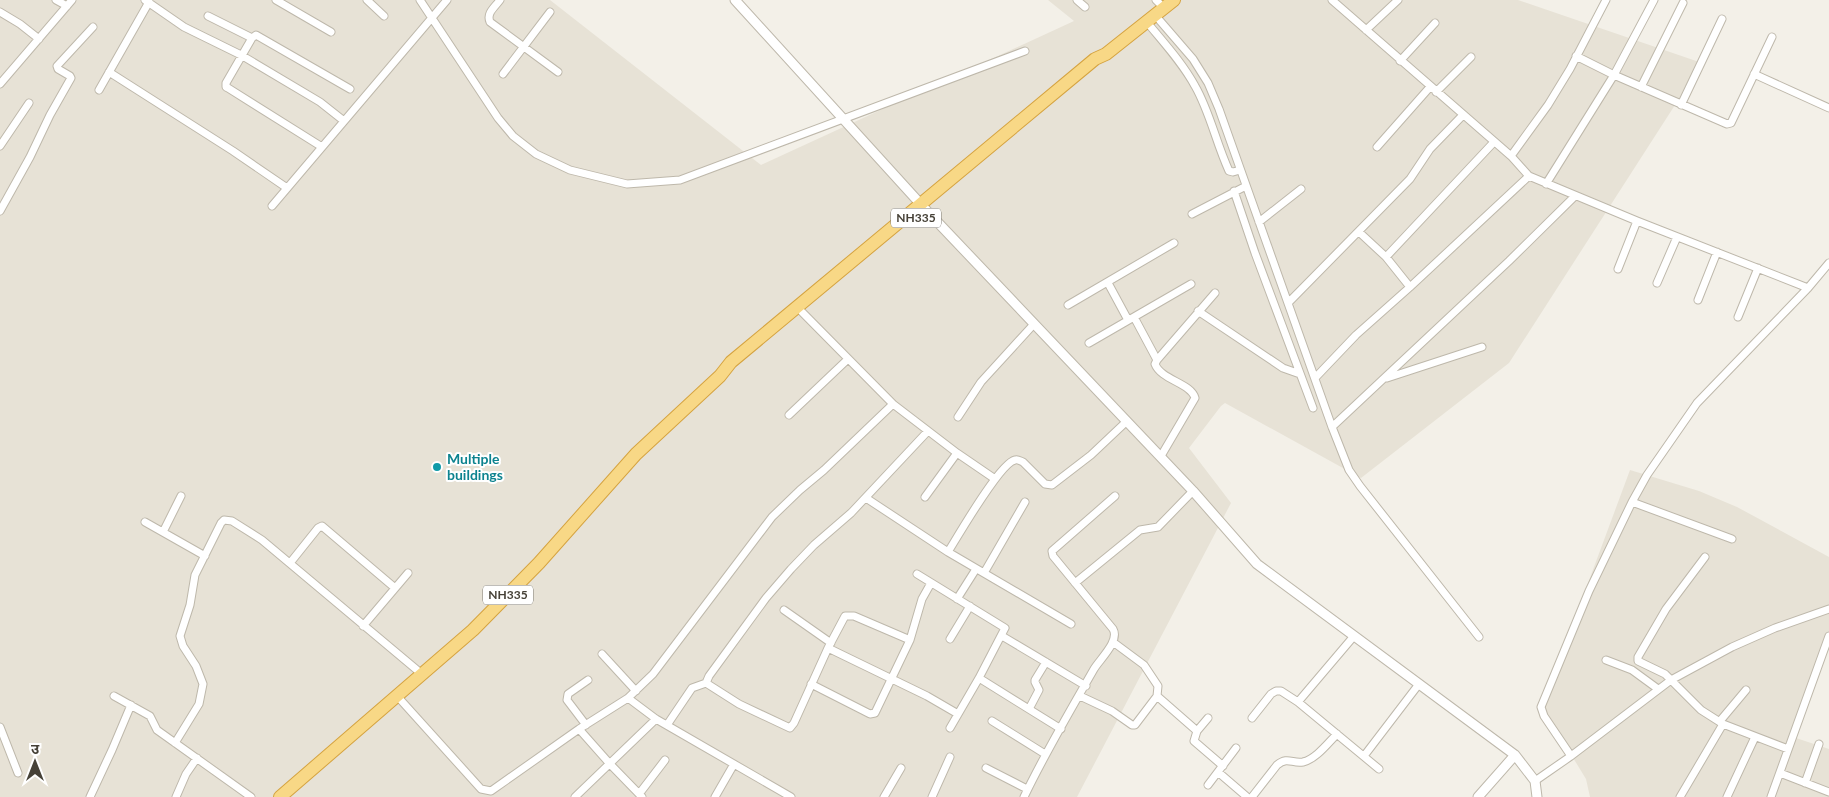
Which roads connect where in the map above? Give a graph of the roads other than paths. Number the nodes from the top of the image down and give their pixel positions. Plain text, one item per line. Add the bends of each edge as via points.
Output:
1 (56, 0) edge
2 (276, 0) edge
3 (367, 0) edge
4 (420, 0) edge
5 (447, 0) edge
6 (500, 0) edge
7 (735, 0) edge
8 (1077, 0) edge
9 (1398, 0) edge
10 (1606, 0) edge
11 (1654, 0) edge
12 (147, 1) edge
13 (1334, 1) edge
14 (69, 3) edge
15 (1683, 4) dead end
16 (1085, 7) dead end
17 (1159, 9) edge
18 (0, 12) edge
19 (550, 12) dead end
20 (208, 16) dead end
21 (384, 16) dead end
22 (432, 18) junction
23 (1722, 19) dead end
24 (1435, 22) dead end
25 (93, 26) dead end
26 (1366, 30) junction
27 (331, 32) dead end
28 (1772, 37) dead end
29 (252, 38) junction
30 (39, 40) junction
31 (524, 46) junction
32 (1025, 51) dead end
33 (241, 55) junction
34 (1576, 56) junction
35 (1471, 58) dead end
36 (1400, 61) junction
37 (109, 72) junction
38 (558, 72) dead end
39 (503, 74) dead end
40 (1754, 74) junction
41 (1614, 76) junction
42 (0, 84) edge
43 (1641, 87) junction
44 (350, 89) dead end
45 (1433, 89) junction
46 (99, 90) dead end
47 (29, 103) dead end
48 (1681, 104) junction
49 (1829, 108) edge
50 (1463, 115) junction
51 (842, 118) junction
52 (344, 121) junction
53 (1494, 142) junction
54 (0, 146) edge
55 (322, 147) junction
56 (1377, 147) dead end
57 (1511, 156) junction
58 (1240, 170) junction
59 (1529, 176) junction
60 (1546, 184) junction
61 (1246, 186) junction
62 (287, 188) junction
63 (1301, 189) dead end
64 (1234, 192) junction
65 (1575, 196) junction
66 (272, 206) dead end
67 (923, 207) junction
68 (0, 211) edge
69 (1192, 214) dead end
70 (1637, 221) junction
71 (1259, 222) junction
72 (1359, 232) junction
73 (1677, 237) junction
74 (1174, 243) dead end
75 (1717, 252) junction
76 (1386, 257) junction
77 (1829, 263) edge
78 (1758, 268) junction
79 (1618, 269) dead end
80 (1108, 283) junction
81 (1658, 283) dead end
82 (1191, 284) dead end
83 (1410, 287) junction
84 (1808, 288) junction
85 (1216, 293) dead end
86 (1698, 300) dead end
87 (1288, 303) junction
88 (1068, 304) dead end
89 (1198, 311) junction
90 (802, 312) junction
91 (1738, 317) dead end
92 (1131, 318) junction
93 (1034, 324) junction
94 (1089, 343) dead end
95 (1482, 347) dead end
96 (848, 359) junction
97 (1157, 360) junction
98 (1300, 374) junction
99 (720, 376) junction
100 (1315, 378) junction
101 (1385, 378) junction
102 (894, 404) junction
103 (1313, 408) dead end
104 (789, 415) dead end
105 (958, 417) dead end
106 (1127, 422) junction
107 (1332, 427) junction
108 (928, 432) junction
109 (957, 453) junction
110 (1161, 456) junction
111 (995, 479) junction
112 (1193, 491) junction
113 (181, 496) dead end
114 (1115, 496) dead end
115 (926, 497) dead end
116 (866, 498) junction
117 (1025, 502) dead end
118 (1632, 502) junction
119 (145, 522) dead end
120 (163, 532) junction
121 (1732, 539) dead end
122 (948, 552) junction
123 (205, 556) junction
124 (1705, 557) dead end
125 (290, 563) junction
126 (976, 569) junction
127 (408, 573) dead end
128 (917, 574) dead end
129 (984, 574) junction
130 (931, 583) junction
131 (1075, 583) junction
132 (395, 588) junction
133 (957, 599) junction
134 (970, 606) junction
135 (1829, 609) edge
136 (784, 610) dead end
137 (1071, 624) dead end
138 (363, 626) junction
139 (1002, 636) junction
140 (1354, 636) junction
141 (1829, 636) edge
142 (1479, 637) dead end
143 (950, 639) dead end
144 (910, 640) junction
145 (1113, 642) junction
146 (830, 645) junction
147 (602, 654) dead end
148 (1606, 660) dead end
149 (1046, 662) junction
150 (422, 675) junction
151 (979, 678) junction
152 (892, 679) junction
153 (588, 680) dead end
154 (1671, 680) junction
155 (706, 683) junction
156 (811, 684) junction
157 (1419, 684) junction
158 (1086, 686) junction
159 (1658, 689) junction
160 (1746, 690) dead end
161 (636, 692) junction
162 (114, 696) dead end
163 (398, 696) junction
164 (1080, 696) junction
165 (1157, 696) junction
166 (628, 698) junction
167 (1298, 702) junction
168 (131, 705) junction
169 (1029, 709) junction
170 (958, 714) junction
171 (1208, 718) dead end
172 (1252, 718) dead end
173 (656, 720) junction
174 (992, 722) dead end
175 (1722, 723) junction
176 (586, 725) junction
177 (667, 726) junction
178 (0, 727) edge
179 (950, 728) dead end
180 (579, 729) junction
181 (1061, 729) junction
182 (1196, 731) junction
183 (1337, 734) junction
184 (1756, 737) junction
185 (175, 743) junction
186 (1820, 744) dead end
187 (1236, 748) dead end
188 (1788, 749) junction
189 (1045, 754) junction
190 (1364, 756) junction
191 (1515, 756) junction
192 (1571, 756) junction
193 (950, 757) dead end
194 (197, 758) junction
195 (665, 760) dead end
196 (610, 764) junction
197 (734, 764) junction
198 (901, 768) dead end
199 (986, 768) dead end
200 (1220, 769) junction
201 (1379, 769) dead end
202 (18, 773) dead end
203 (1780, 773) junction
204 (1535, 780) junction
205 (1805, 783) junction
206 (1208, 785) dead end
207 (1027, 789) junction
208 (1829, 792) edge
209 (641, 796) edge
210 (90, 797) edge
211 (176, 797) edge
212 (251, 797) edge
213 (280, 797) edge
214 (576, 797) edge
215 (715, 797) edge
216 (791, 797) edge
217 (884, 797) edge
218 (932, 797) edge
219 (1024, 797) edge
220 (1247, 797) edge
221 (1252, 797) edge
222 (1478, 797) edge
223 (1537, 797) edge
224 (1680, 797) edge
225 (1727, 797) edge
226 (1771, 797) edge

1 - 14 street
2 - 27 street
3 - 21 street
4 - 22 street
5 - 22 street
6 - 31 street via 489,20
7 - 51 street
8 - 16 street
9 - 26 street
10 - 34 street
11 - 41 street
12 - 33 street via 184,27
12 - 37 street via 131,37
13 - 26 street
14 - 30 street
15 - 43 street
17 - 58 street via 1208,83
17 - 58 street via 1184,69 1203,102 1229,171
17 - 67 highway, NH335 via 1106,54 1095,59
18 - 30 street
19 - 31 street
20 - 29 street
22 - 51 street via 513,136 536,154 570,170 628,184 680,180
22 - 52 street
23 - 48 street
24 - 36 street
25 - 68 street via 57,66 71,78
26 - 36 street
28 - 40 street
29 - 33 street
29 - 44 street via 259,36
30 - 42 street
31 - 38 street
31 - 39 street
32 - 51 street
33 - 52 street via 320,102
33 - 55 street via 226,87
34 - 41 street
34 - 57 street via 1548,105
35 - 45 street
36 - 45 street
37 - 46 street
37 - 62 street
40 - 48 street via 1731,122 1727,124
40 - 49 street
41 - 43 street
41 - 60 street
43 - 48 street
45 - 50 street
45 - 56 street
47 - 54 street
50 - 53 street
50 - 72 street via 1430,149 1410,179
51 - 67 street
52 - 55 street
53 - 57 street
53 - 76 street
55 - 62 street
57 - 59 street
58 - 61 street
59 - 60 street
59 - 83 street
60 - 65 street
61 - 64 street
61 - 71 street
62 - 66 street
63 - 71 street
64 - 69 street
64 - 98 street
65 - 70 street
65 - 101 street
67 - 90 highway, NH335
67 - 93 street
67 - 99 highway, NH335 via 730,362
70 - 73 street
70 - 79 street
71 - 87 street
72 - 76 street
72 - 87 street
73 - 75 street
73 - 81 street
74 - 80 street
75 - 78 street
75 - 86 street
76 - 83 street
77 - 84 street
78 - 84 street
78 - 91 street
80 - 88 street
80 - 92 street
82 - 92 street
83 - 100 street via 1356,335
84 - 118 street via 1697,403
85 - 89 street
87 - 100 street
89 - 97 street
89 - 98 street via 1283,368
90 - 96 street
90 - 99 highway, NH335
92 - 94 street
92 - 97 street
93 - 105 street via 986,376
93 - 106 street
95 - 101 street
96 - 102 street
96 - 104 street
97 - 110 street via 1155,364 1160,371 1192,392 1194,398
98 - 103 street
99 - 150 highway, NH335 via 636,454 496,607
100 - 107 street
101 - 107 street
102 - 108 street
102 - 161 street via 772,517
106 - 110 street
106 - 111 street via 1052,485 1045,484 1019,460 1012,462
107 - 142 street via 1349,470 1360,486
108 - 109 street
108 - 116 street
109 - 111 street
109 - 115 street
110 - 112 street
111 - 122 street
112 - 131 street via 1158,527 1140,530
112 - 140 street via 1257,564
113 - 120 street
114 - 131 street via 1052,552
116 - 122 street
116 - 155 street via 791,569 766,598
117 - 129 street
118 - 121 street
118 - 192 street via 1589,591 1541,707
119 - 120 street
120 - 123 street
122 - 126 street
123 - 125 street via 221,523 228,519 262,540
123 - 185 street via 195,575 180,636 200,674 202,695
124 - 154 street via 1663,614 1637,659
125 - 132 street via 322,526
125 - 138 street
126 - 129 street
126 - 133 street
127 - 132 street
128 - 130 street
129 - 137 street
130 - 133 street
130 - 144 street via 922,599
131 - 145 street via 1113,629
132 - 138 street
133 - 134 street
134 - 139 street via 1003,626
134 - 143 street
135 - 154 street via 1732,647
136 - 146 street
138 - 150 street
139 - 149 street
139 - 151 street
140 - 157 street
140 - 167 street
141 - 188 street
144 - 146 street via 849,615 843,619
144 - 152 street
145 - 158 street
145 - 165 street via 1149,671 1158,686
146 - 152 street
146 - 156 street
147 - 161 street
148 - 159 street via 1632,670
149 - 158 street
149 - 169 street via 1034,682 1039,690
150 - 163 highway, NH335
151 - 169 street
151 - 170 street
152 - 156 street via 873,714
152 - 170 street
153 - 176 street via 567,697
154 - 159 street
154 - 175 street via 1702,710
155 - 156 street via 739,704 790,728
155 - 177 street via 692,688
157 - 190 street
157 - 191 street
158 - 164 street
159 - 192 street
160 - 175 street
161 - 166 street
162 - 168 street
163 - 180 street via 486,792
163 - 213 highway, NH335
164 - 165 street via 1132,725
164 - 181 street
165 - 182 street
166 - 173 street
166 - 176 street
167 - 172 street via 1286,693 1276,691
167 - 183 street
168 - 185 street via 150,716 158,730
168 - 210 street
169 - 181 street
170 - 179 street
171 - 182 street
173 - 177 street
173 - 196 street
174 - 189 street
175 - 184 street
175 - 224 street
176 - 180 street
177 - 197 street
178 - 202 street
180 - 196 street
181 - 189 street
182 - 200 street via 1194,741
183 - 190 street
183 - 221 street via 1313,758 1305,762 1287,760 1277,765
184 - 188 street
184 - 225 street
185 - 194 street
186 - 205 street
187 - 200 street
188 - 203 street
189 - 207 street
190 - 201 street
191 - 204 street
191 - 222 street
192 - 204 street
193 - 218 street
194 - 211 street
194 - 212 street
195 - 209 street
196 - 209 street
196 - 214 street
197 - 215 street
197 - 216 street
198 - 217 street
199 - 207 street
200 - 206 street
200 - 220 street
203 - 205 street
203 - 226 street
204 - 223 street
205 - 208 street
207 - 219 street

